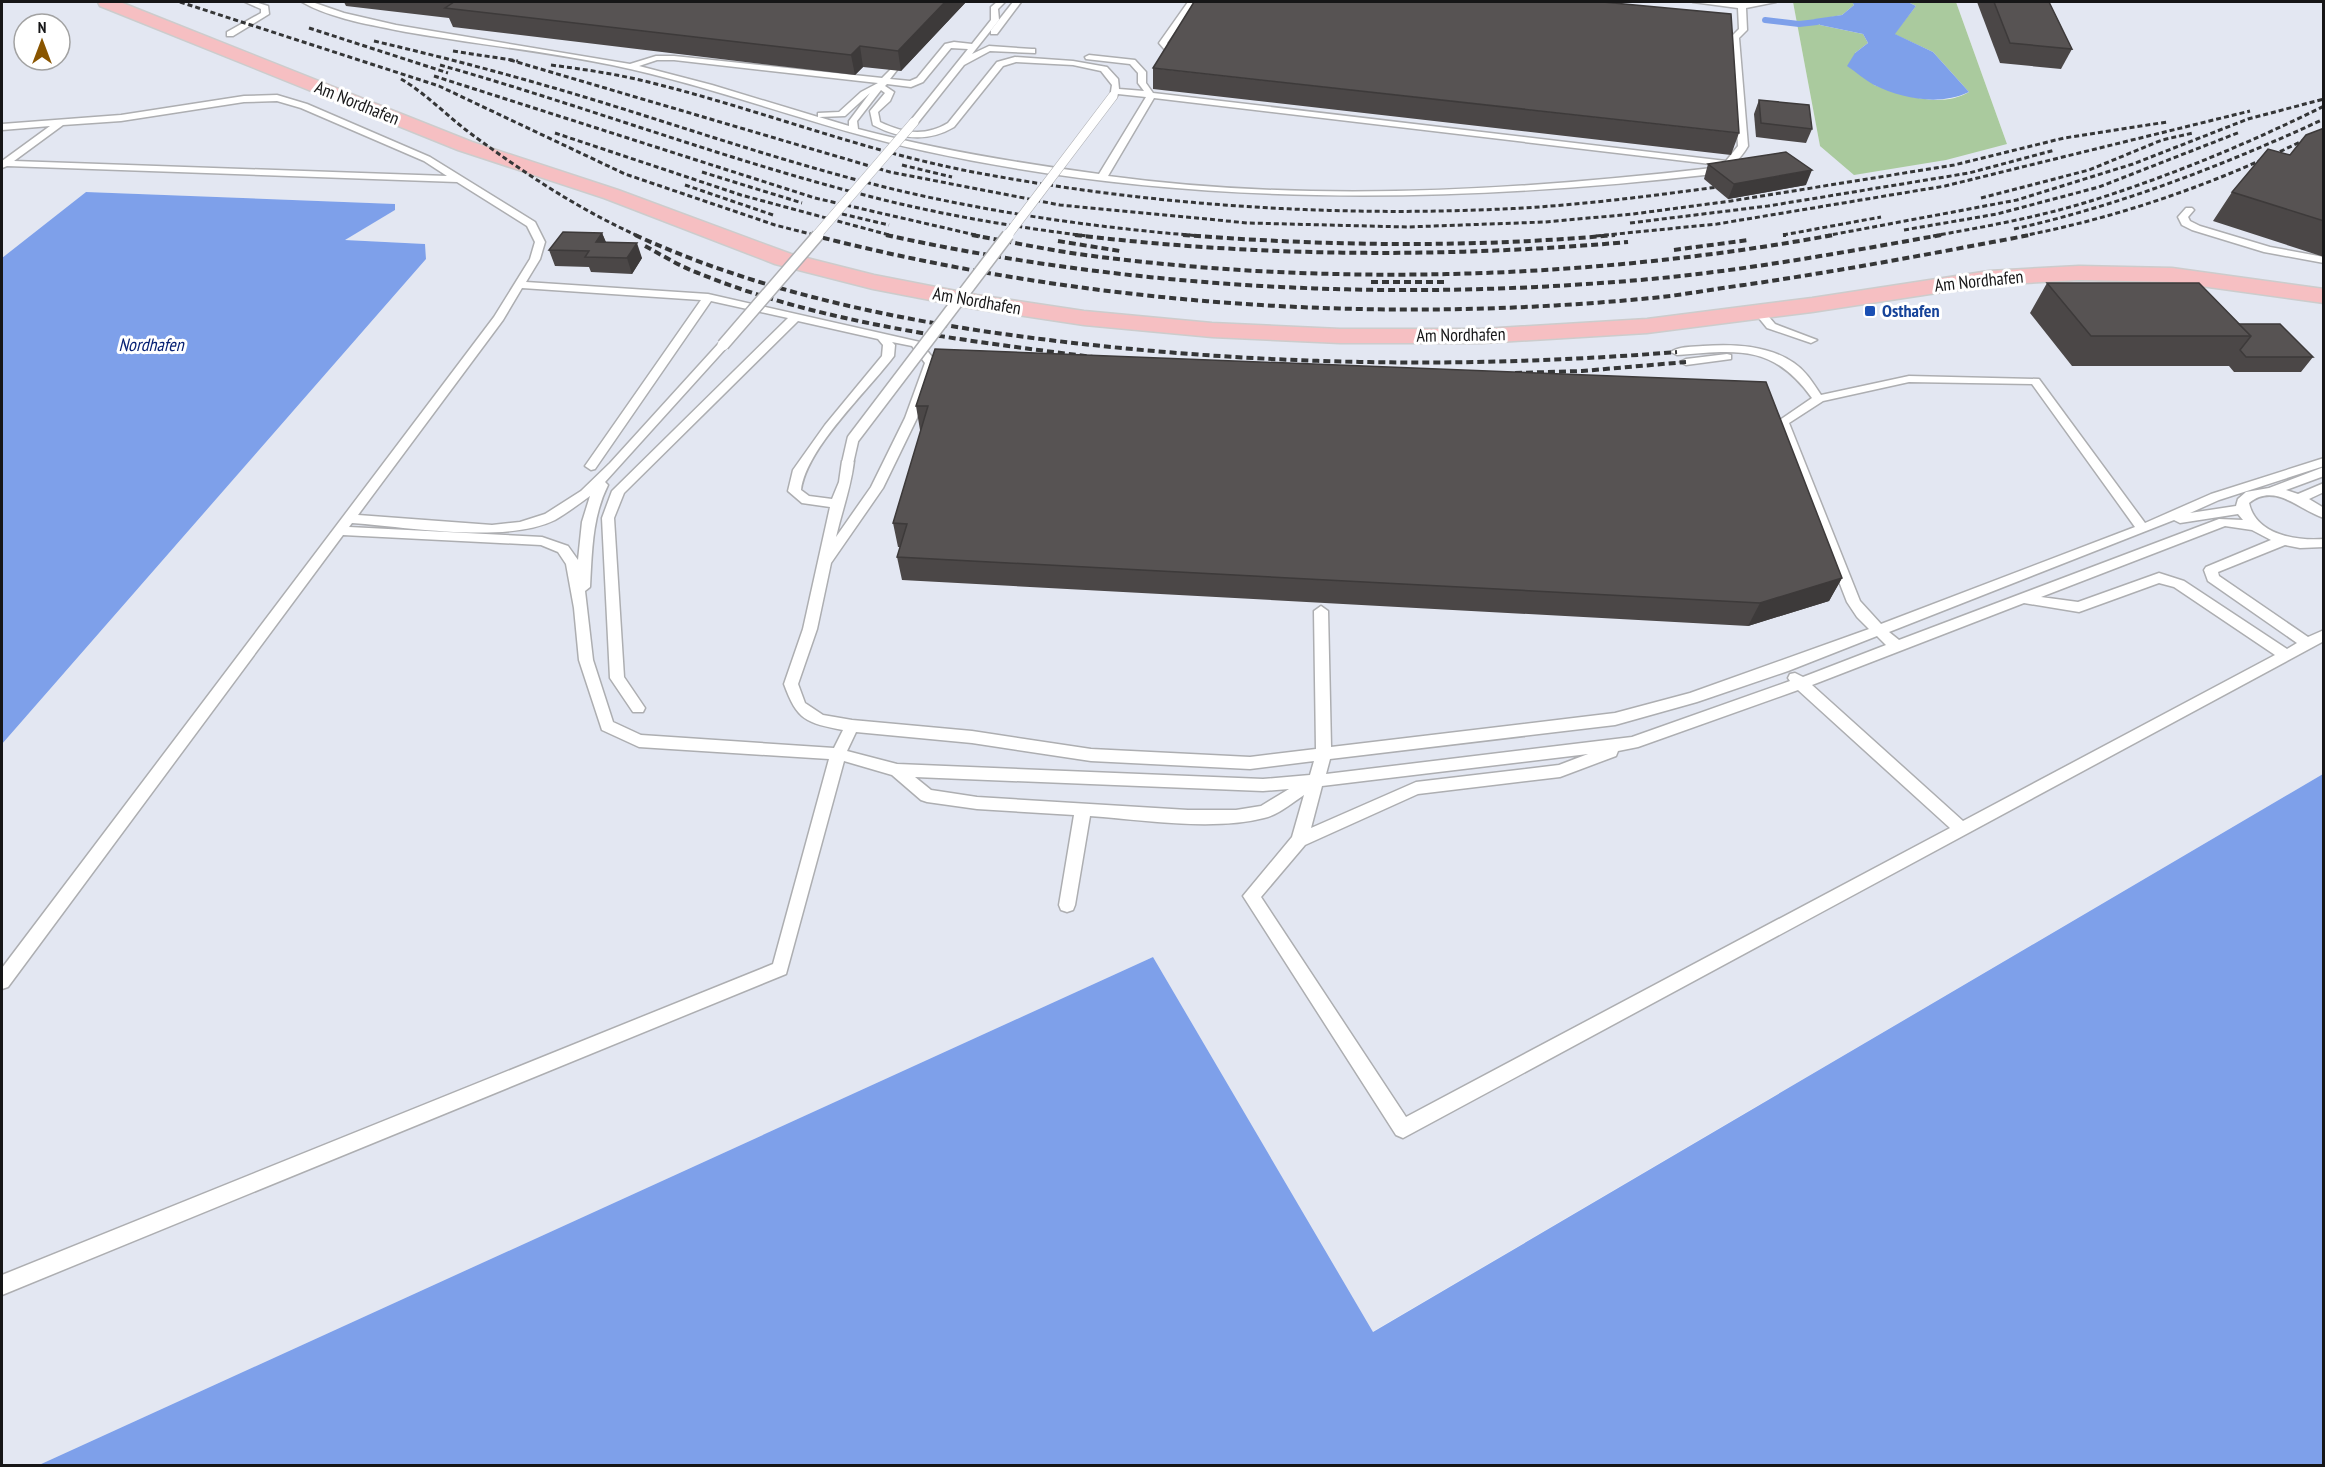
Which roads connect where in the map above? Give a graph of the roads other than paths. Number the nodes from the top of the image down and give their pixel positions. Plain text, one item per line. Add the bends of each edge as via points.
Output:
1 (106, 2) edge
2 (144, 2) edge
3 (249, 2) edge
4 (306, 2) edge
5 (339, 2) edge
6 (998, 2) edge
7 (1017, 2) edge
8 (1192, 2) edge
9 (1697, 2) edge
10 (1772, 2) edge
11 (1742, 6) junction
12 (327, 9) junction
13 (230, 34) junction
14 (976, 44) junction
15 (999, 47) junction
16 (1168, 48) edge
17 (1098, 58) junction
18 (962, 63) junction
19 (632, 66) junction
20 (893, 70) edge
21 (881, 84) junction
22 (1116, 93) junction
23 (1151, 96) junction
24 (802, 113) junction
25 (60, 123) junction
26 (2, 127) edge
27 (854, 130) junction
28 (2, 164) edge
29 (1730, 164) junction
30 (1102, 177) junction
31 (460, 179) junction
32 (611, 194) junction
33 (2189, 210) dead end
34 (2324, 260) edge
35 (520, 285) junction
36 (2324, 296) edge
37 (708, 297) junction
38 (1759, 312) junction
39 (796, 317) junction
40 (882, 336) junction
41 (1810, 340) dead end
42 (1677, 352) dead end
43 (1766, 355) junction
44 (1686, 363) dead end
45 (1819, 399) junction
46 (2324, 462) edge
47 (591, 466) dead end
48 (614, 466) junction
49 (2324, 471) edge
50 (2324, 487) edge
51 (2269, 492) junction
52 (2299, 499) junction
53 (837, 504) junction
54 (2242, 509) junction
55 (2324, 514) edge
56 (350, 519) junction
57 (2160, 522) junction
58 (2256, 526) junction
59 (2143, 529) junction
60 (341, 531) junction
61 (2284, 540) junction
62 (2324, 543) edge
63 (824, 564) junction
64 (2022, 598) junction
65 (581, 608) junction
66 (1321, 611) dead end
67 (1878, 630) junction
68 (2324, 635) edge
69 (2308, 644) junction
70 (1896, 646) junction
71 (2286, 655) junction
72 (1783, 667) junction
73 (1801, 683) junction
74 (639, 708) dead end
75 (852, 726) junction
76 (1633, 743) junction
77 (838, 754) junction
78 (1324, 754) junction
79 (897, 770) junction
80 (1316, 781) junction
81 (1083, 811) junction
82 (1962, 829) junction
83 (1299, 840) junction
84 (1067, 905) dead end
85 (2, 981) edge
86 (2, 1285) edge

1 - 32 main road, Am Nordhafen via 465,146
2 - 13 main road, Am Nordhafen
3 - 13 lane via 265,8 265,14
4 - 12 lane
5 - 12 lane
6 - 14 lane via 995,20
7 - 15 lane via 993,34 990,42
8 - 16 lane via 1163,43
9 - 11 lane
10 - 11 lane
11 - 29 lane via 1743,30 1735,37 1743,146
12 - 19 lane via 385,26
13 - 32 main road, Am Nordhafen via 567,167
14 - 18 lane
14 - 21 lane via 948,46 920,80 911,84
15 - 17 lane
15 - 18 lane via 977,53
17 - 22 lane via 1120,68 1125,85
17 - 23 lane via 1132,62 1142,72 1142,83
18 - 48 lane, bridge via 723,345
19 - 21 lane via 656,58 674,58
19 - 24 lane
20 - 21 lane
21 - 22 lane via 890,92 874,111 876,123 888,130 924,137 941,133 951,125 1000,64 1015,59 1104,69 1114,79
21 - 24 lane via 862,94 852,108 841,114
21 - 27 lane via 854,121
22 - 23 lane via 1130,91
22 - 53 lane, bridge via 853,439
23 - 29 lane
23 - 30 lane
24 - 27 lane
25 - 26 lane
25 - 28 lane
25 - 31 lane via 277,98 427,159
27 - 30 lane via 1025,168
28 - 31 lane
29 - 30 lane via 1714,171 1629,182 1448,194 1245,190
31 - 35 lane via 531,224 540,242
32 - 38 main road, Am Nordhafen via 783,259 873,282 1084,318 1340,336 1482,336 1647,326
33 - 34 lane via 2183,217 2196,228 2268,250
35 - 37 lane
35 - 56 lane
36 - 38 main road, Am Nordhafen via 2172,275 2079,273 1989,278
37 - 39 lane
37 - 47 lane
38 - 41 lane via 1771,326
39 - 40 lane
39 - 74 lane via 618,491 608,518 617,678
40 - 53 lane via 889,345 888,356 797,473 794,490 806,500
40 - 63 lane via 916,344 931,363 911,418 878,488
42 - 43 lane via 1736,349
43 - 44 lane
43 - 45 lane via 1802,375
45 - 59 lane via 1909,379 2035,381
45 - 67 lane via 1783,422 1854,602
46 - 57 lane via 2215,497
48 - 56 lane via 585,494 550,517 521,526 492,529
48 - 65 lane via 592,501
49 - 51 lane
50 - 52 lane
51 - 52 lane
51 - 54 lane via 2247,496
52 - 55 lane
53 - 63 lane
54 - 57 lane
54 - 58 lane
56 - 60 lane
57 - 59 lane
58 - 61 lane
58 - 64 lane via 2224,522
59 - 67 lane
60 - 65 lane via 542,541 563,549 573,563
60 - 85 lane
61 - 62 lane
61 - 69 lane via 2211,570 2213,578
63 - 75 lane via 810,629 791,684 799,706 819,720
64 - 70 lane
64 - 71 lane via 2079,607 2159,578 2179,584
65 - 77 lane via 586,660 607,726 639,741
66 - 78 lane
67 - 70 lane
67 - 72 lane
68 - 69 lane
69 - 71 lane
70 - 73 lane
71 - 82 lane
72 - 73 lane
72 - 78 lane via 1615,719
73 - 76 lane
73 - 82 lane
75 - 77 lane
75 - 78 lane via 972,737 1091,755 1250,763
76 - 80 lane
76 - 83 lane via 1560,771 1416,788
77 - 79 lane
77 - 86 lane via 780,969
78 - 80 lane
79 - 80 lane via 1263,785
79 - 81 lane via 927,796
80 - 81 lane via 1264,812 1236,816
80 - 83 lane
81 - 84 lane
82 - 83 lane via 1403,1129 1251,896

